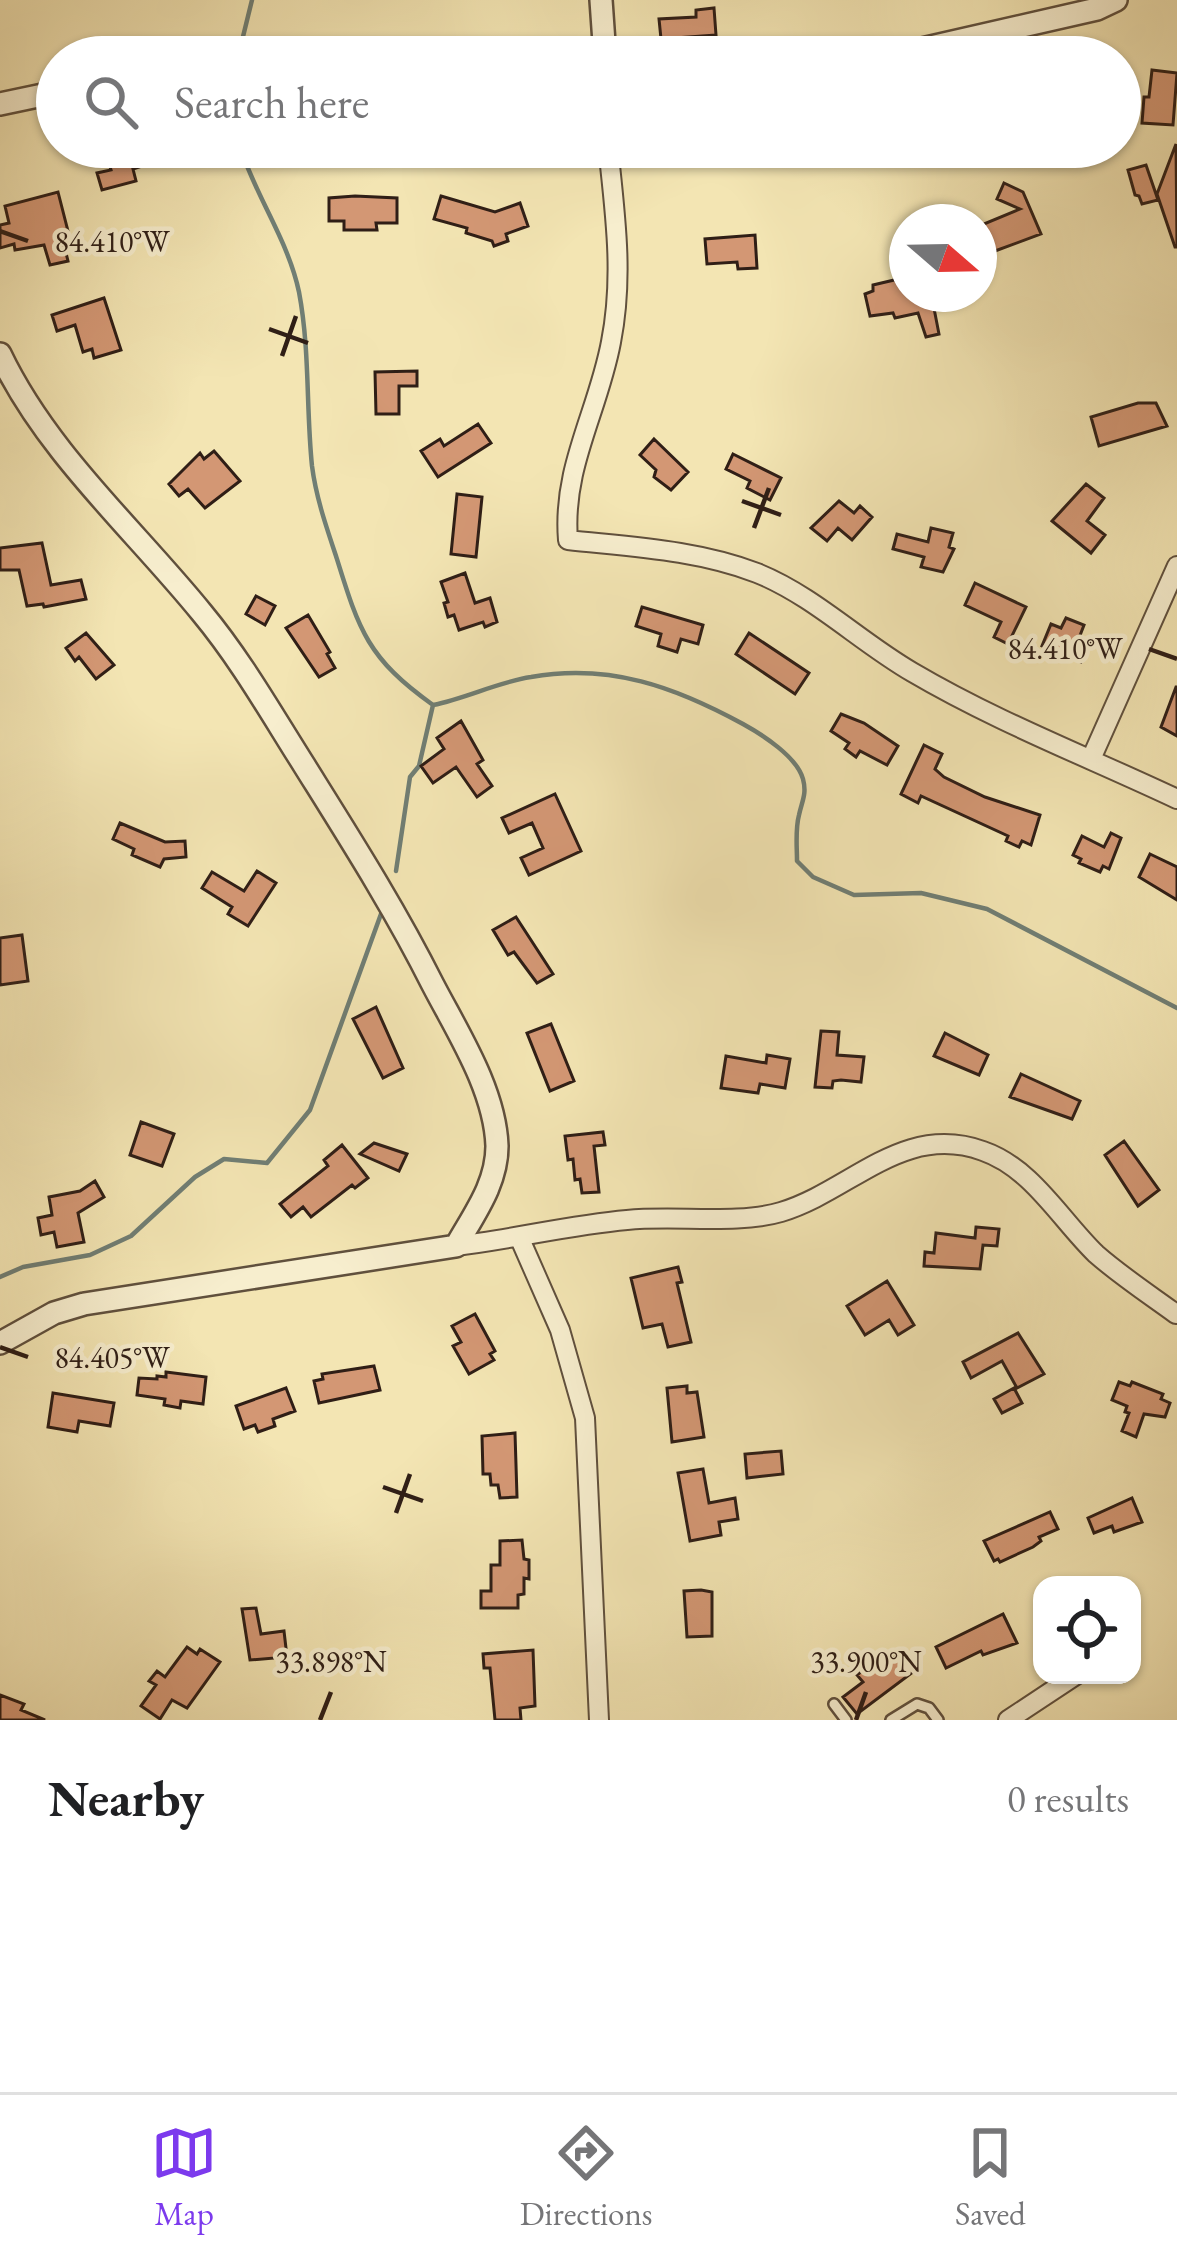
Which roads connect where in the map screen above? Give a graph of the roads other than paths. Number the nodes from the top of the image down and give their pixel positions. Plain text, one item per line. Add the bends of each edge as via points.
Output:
1 (601, 0) edge
2 (1115, 0) edge
3 (604, 36) edge
4 (978, 36) edge
5 (36, 96) edge
6 (0, 104) edge
7 (610, 168) edge
8 (0, 354) edge
9 (1177, 566) edge
10 (1091, 759) junction
11 (1177, 799) edge
12 (520, 1239) junction
13 (456, 1246) junction
14 (1176, 1314) edge
15 (0, 1343) edge
16 (1062, 1684) edge
17 (834, 1704) dead end
18 (599, 1720) edge
19 (846, 1720) edge
20 (891, 1720) edge
21 (938, 1720) edge
22 (1008, 1720) edge

1 - 3 street
2 - 4 street
5 - 6 street
7 - 10 street via 617,304 569,479 568,540 677,551 757,573 926,680
8 - 13 street via 51,436 239,661 417,953 496,1131 488,1190
9 - 10 street
10 - 11 street
12 - 13 street
12 - 14 street via 628,1220 777,1214 896,1152 951,1144 1014,1167 1096,1254
12 - 18 street via 560,1330 585,1418
13 - 15 street via 85,1304
16 - 22 street
17 - 19 lane
20 - 21 lane via 917,1704

